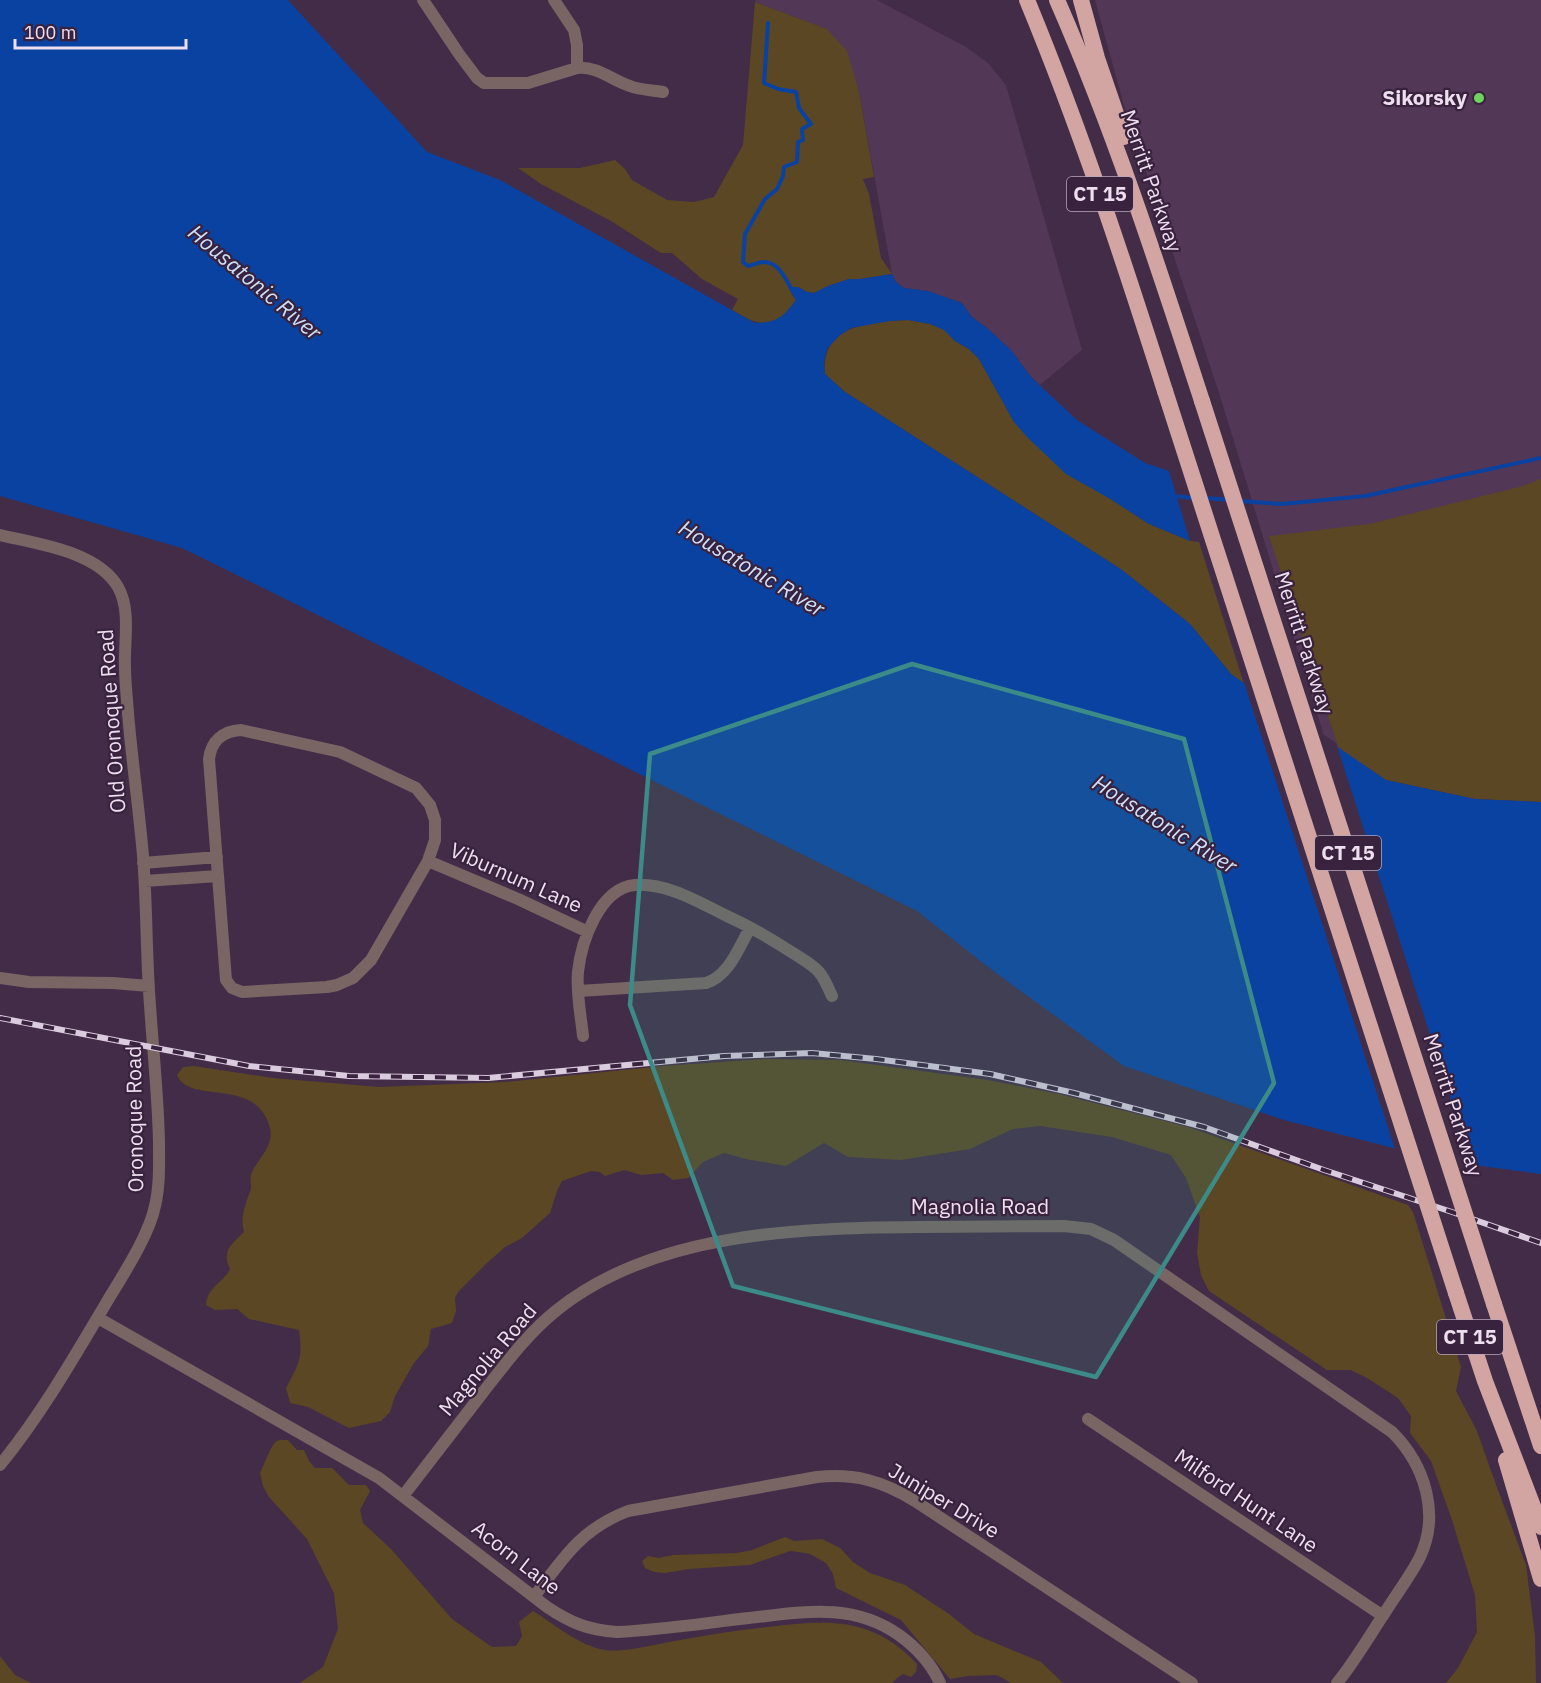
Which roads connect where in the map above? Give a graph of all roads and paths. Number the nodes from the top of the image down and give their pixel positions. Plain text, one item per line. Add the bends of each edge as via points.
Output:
1 (423, 0) edge
2 (554, 0) edge
3 (1027, 0) edge
4 (1057, 0) edge
5 (1081, 0) edge
6 (577, 68) junction
7 (663, 92) dead end
8 (1132, 194) junction
9 (0, 535) edge
10 (217, 857) junction
11 (428, 861) junction
12 (143, 863) junction
13 (219, 876) junction
14 (145, 881) junction
15 (750, 928) junction
16 (588, 932) junction
17 (0, 978) edge
18 (149, 986) junction
19 (579, 991) junction
20 (832, 996) dead end
21 (582, 1036) dead end
22 (98, 1318) junction
23 (1485, 1381) junction
24 (1088, 1419) dead end
25 (1541, 1446) edge
26 (0, 1464) edge
27 (403, 1496) junction
28 (1541, 1527) edge
29 (1541, 1579) edge
30 (534, 1597) junction
31 (1383, 1616) junction
32 (940, 1683) edge
33 (1192, 1683) edge
34 (1337, 1683) edge

1 - 6 street via 484,83 528,83
2 - 6 street via 574,30
3 - 23 highway, CT 15, bridge via 1094,176
4 - 8 highway, Merritt Parkway / CT 15 via 1085,64
5 - 8 highway via 1129,153
6 - 7 street via 597,70 630,86
8 - 25 highway, Merritt Parkway / CT 15, bridge
9 - 12 street, Old Oronoque Road via 82,558 105,571 120,590
10 - 11 street via 210,753 220,737 241,730 340,752 416,788 430,805 435,820 435,840
10 - 12 street
10 - 13 street
11 - 13 street via 371,960 353,978 327,987 242,992 229,986
11 - 16 street, Viburnum Lane
12 - 14 street, Old Oronoque Road
13 - 14 street
14 - 18 street, Old Oronoque Road
15 - 16 street via 679,892 632,885 611,897
15 - 19 street via 726,969 712,982
15 - 20 street via 814,966
16 - 19 street via 578,972
17 - 18 street
18 - 22 street, Oronoque Road via 158,1103 159,1172 155,1206 136,1251
19 - 21 street
22 - 26 street, Oronoque Road
22 - 27 street, Acorn Lane via 367,1471
23 - 28 highway, CT 15
23 - 29 highway
24 - 31 street, Milford Hunt Lane
27 - 30 street, Acorn Lane
27 - 31 street, Magnolia Road via 539,1325 573,1298 629,1268 693,1248 799,1231 1078,1227 1114,1240 1392,1432 1406,1447 1423,1480 1429,1520 1418,1560
30 - 32 street, Acorn Lane via 573,1623 617,1632 806,1612 855,1615 881,1624 905,1640 927,1661
30 - 33 street, Juniper Drive via 573,1547 612,1517 645,1507 817,1477 860,1478 887,1486 915,1501
31 - 34 street

